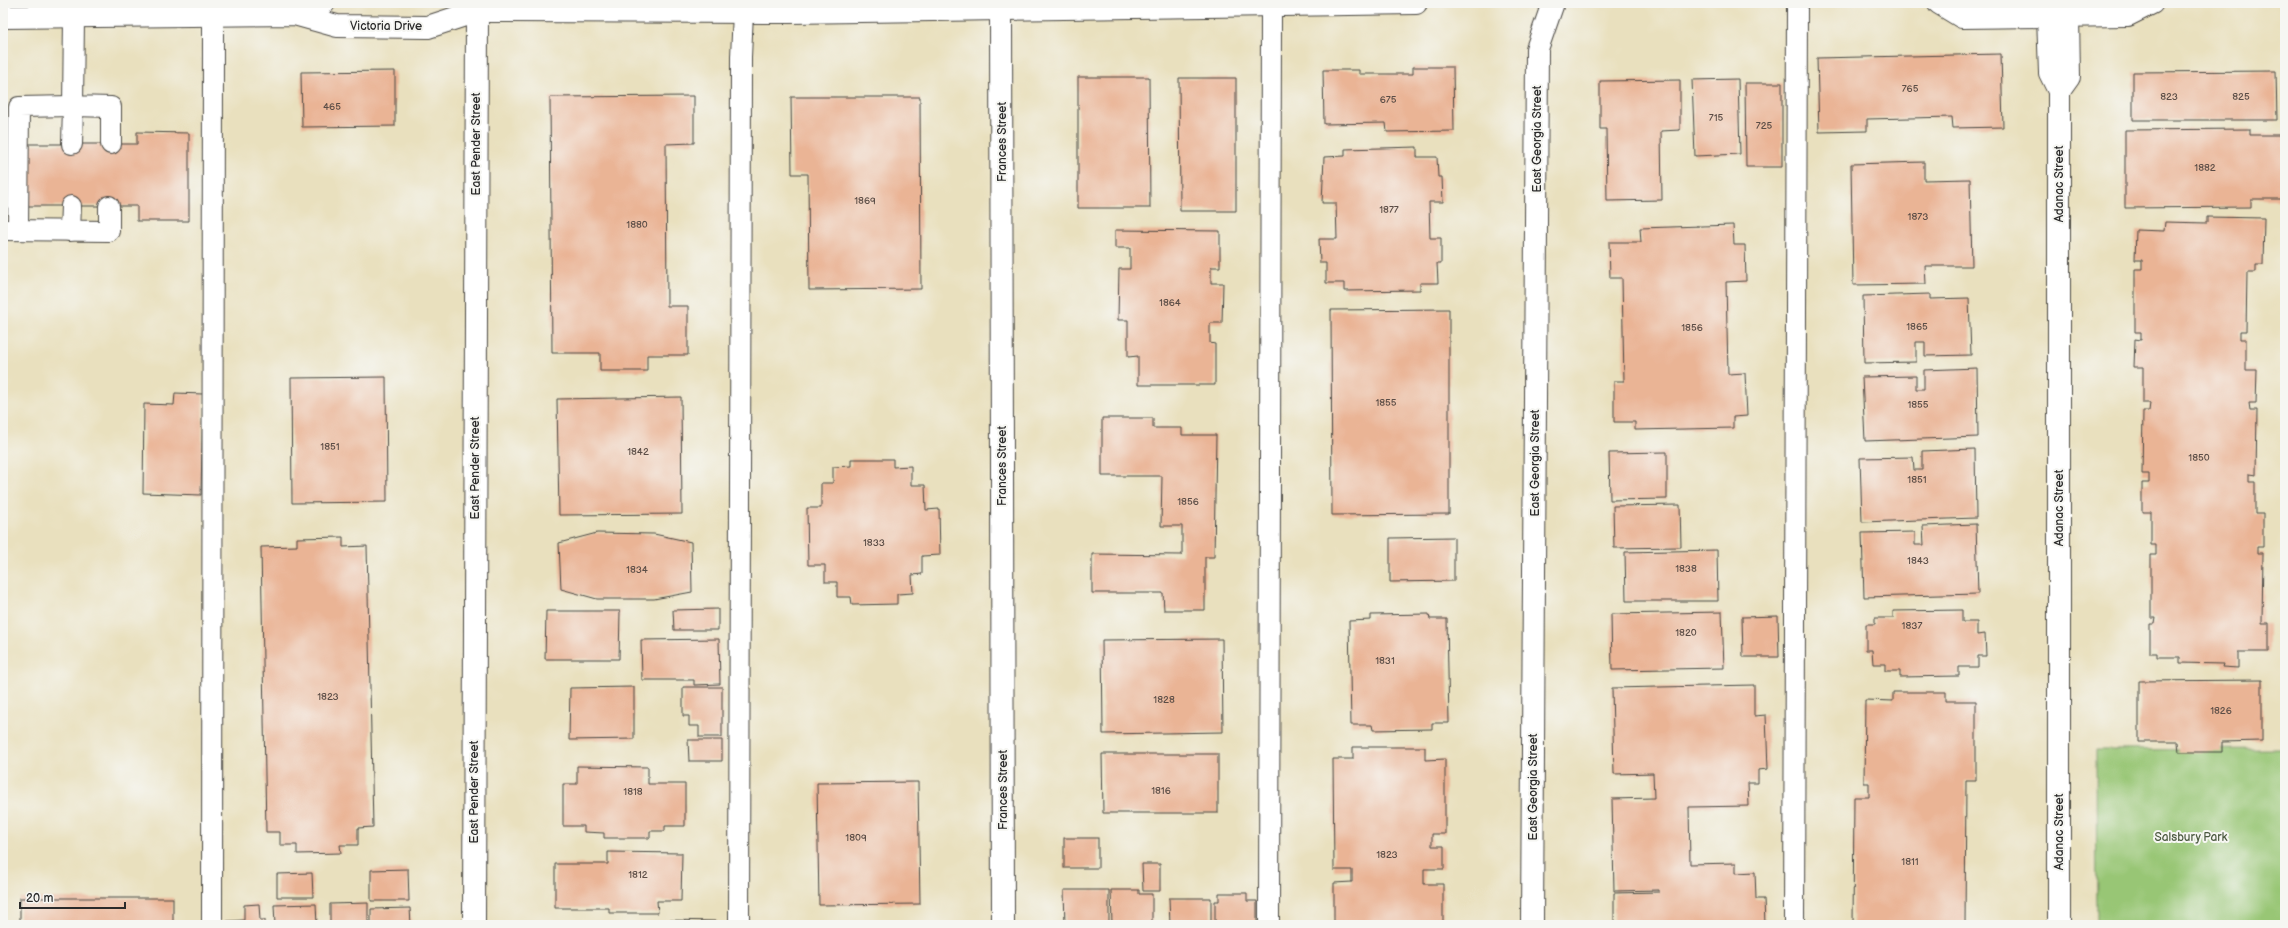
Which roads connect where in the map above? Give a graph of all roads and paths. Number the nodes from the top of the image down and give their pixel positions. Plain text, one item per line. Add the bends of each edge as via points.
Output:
1 (324, 3) edge
2 (456, 3) edge
3 (1416, 3) edge
4 (1553, 3) edge
5 (1797, 3) edge
6 (1939, 3) edge
7 (2152, 3) edge
8 (1109, 5) edge
9 (1271, 5) junction
10 (789, 7) edge
11 (1001, 8) junction
12 (477, 11) junction
13 (743, 12) junction
14 (294, 14) junction
15 (213, 15) junction
16 (2058, 16) junction
17 (74, 17) junction
18 (3, 18) edge
19 (73, 106) junction
20 (11, 107) edge
21 (72, 144) dead end
22 (111, 144) dead end
23 (71, 206) dead end
24 (110, 206) dead end
25 (11, 230) edge
26 (70, 231) junction
27 (212, 925) edge
28 (474, 925) edge
29 (739, 925) edge
30 (1003, 925) edge
31 (1269, 925) edge
32 (1532, 925) edge
33 (1794, 925) edge
34 (2059, 925) edge

1 - 14 street, Victoria Drive
2 - 12 street, Victoria Drive
3 - 9 street, Victoria Drive
4 - 32 street, East Georgia Street via 1537,49
5 - 33 lane
6 - 16 street via 1962,17
7 - 16 street via 2128,15
8 - 9 street, Victoria Drive
8 - 11 street, Victoria Drive
9 - 31 lane
10 - 11 street, Victoria Drive
10 - 13 street, Victoria Drive
11 - 30 street, Frances Street
12 - 13 street, Victoria Drive
12 - 14 street, Victoria Drive via 428,27 337,26
12 - 28 street, East Pender Street
13 - 29 lane via 740,65
14 - 15 street, Victoria Drive
15 - 17 street, Victoria Drive
15 - 27 lane
16 - 34 street, Adanac Street via 2050,74 2059,91
17 - 18 street, Victoria Drive
17 - 19 lane
19 - 20 lane
19 - 21 lane
19 - 22 lane via 111,107
20 - 25 lane
23 - 26 lane
24 - 26 lane via 109,231
25 - 26 lane

